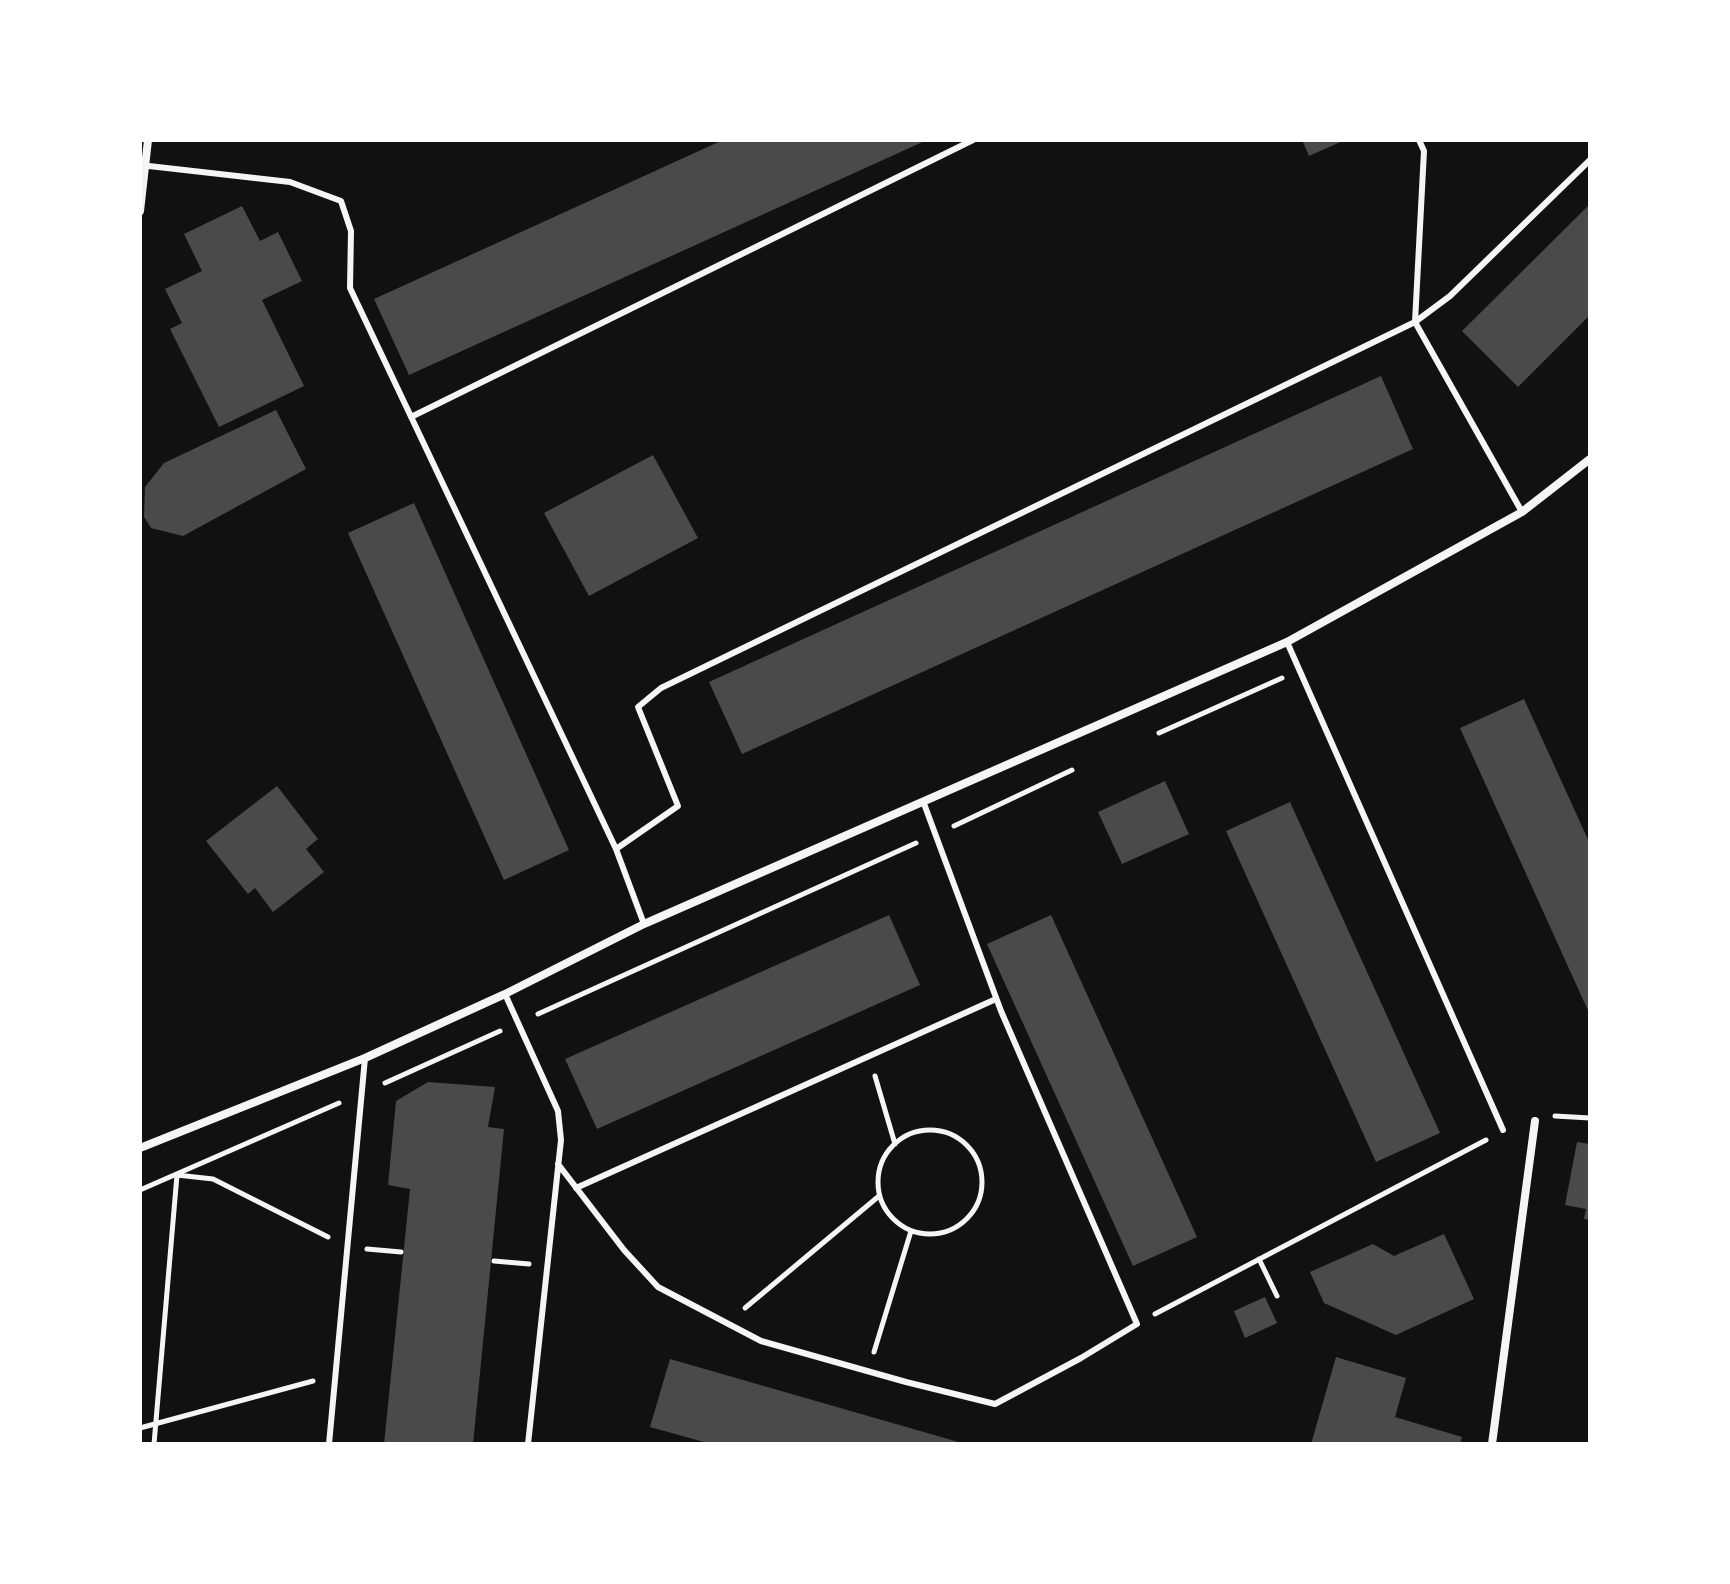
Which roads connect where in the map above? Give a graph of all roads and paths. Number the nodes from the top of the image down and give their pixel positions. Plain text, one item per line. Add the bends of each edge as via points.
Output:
1 (148, 140) edge
2 (973, 140) edge
3 (1419, 140) edge
4 (1590, 160) edge
5 (143, 165) edge
6 (140, 211) edge
7 (1415, 322) junction
8 (411, 417) junction
9 (1590, 459) edge
10 (1522, 512) junction
11 (1287, 642) junction
12 (1300, 670) junction
13 (1159, 733) dead end
14 (1072, 770) dead end
15 (923, 801) junction
16 (935, 835) junction
17 (616, 849) junction
18 (644, 924) junction
19 (505, 994) junction
20 (996, 999) junction
21 (518, 1023) junction
22 (869, 1056) junction
23 (365, 1058) junction
24 (362, 1093) junction
25 (1590, 1118) edge
26 (1535, 1121) joint
27 (1503, 1130) joint
28 (895, 1144) junction
29 (140, 1148) edge
30 (558, 1164) junction
31 (177, 1175) junction
32 (576, 1188) junction
33 (140, 1190) edge
34 (879, 1196) junction
35 (911, 1231) junction
36 (347, 1247) junction
37 (401, 1252) dead end
38 (1259, 1259) junction
39 (494, 1261) dead end
40 (547, 1266) junction
41 (1277, 1296) dead end
42 (726, 1324) junction
43 (1137, 1324) junction
44 (868, 1372) junction
45 (336, 1375) junction
46 (156, 1423) junction
47 (140, 1428) edge
48 (154, 1444) edge
49 (329, 1444) edge
50 (528, 1444) edge
51 (1492, 1444) edge

1 - 5 street
2 - 8 lane
3 - 7 lane via 1424,151
4 - 7 lane via 1450,296
5 - 6 street
5 - 8 lane via 290,182 341,201 351,231 350,288
7 - 10 lane
7 - 17 lane via 661,688 638,707 678,806
8 - 17 lane
9 - 10 street
10 - 11 street
11 - 12 lane
11 - 15 street
12 - 13 path
12 - 27 lane
14 - 16 path
15 - 16 lane
15 - 18 street
16 - 20 lane
16 - 21 path
17 - 18 lane
18 - 19 street
19 - 21 lane
19 - 23 street
20 - 22 lane
20 - 43 lane
21 - 24 path
21 - 30 lane via 558,1111
22 - 28 path
22 - 32 lane
23 - 24 lane
23 - 29 street
24 - 31 path
24 - 36 lane
25 - 26 path via 1550,1116
26 - 51 street
27 - 38 path
28 - 34 path via 881,1164
28 - 35 path via 914,1133 945,1133 970,1149 979,1165 982,1182 971,1214 944,1232
30 - 32 lane
30 - 40 lane
31 - 33 path
31 - 36 path via 213,1179
31 - 46 path
32 - 42 lane via 658,1287
34 - 35 path via 886,1211
34 - 42 path
35 - 44 path
36 - 37 path
36 - 45 lane
38 - 41 path
38 - 43 path
39 - 40 path
40 - 50 lane
42 - 44 lane via 761,1341
43 - 44 lane via 995,1404
45 - 46 path
45 - 49 lane
46 - 47 path
46 - 48 path

